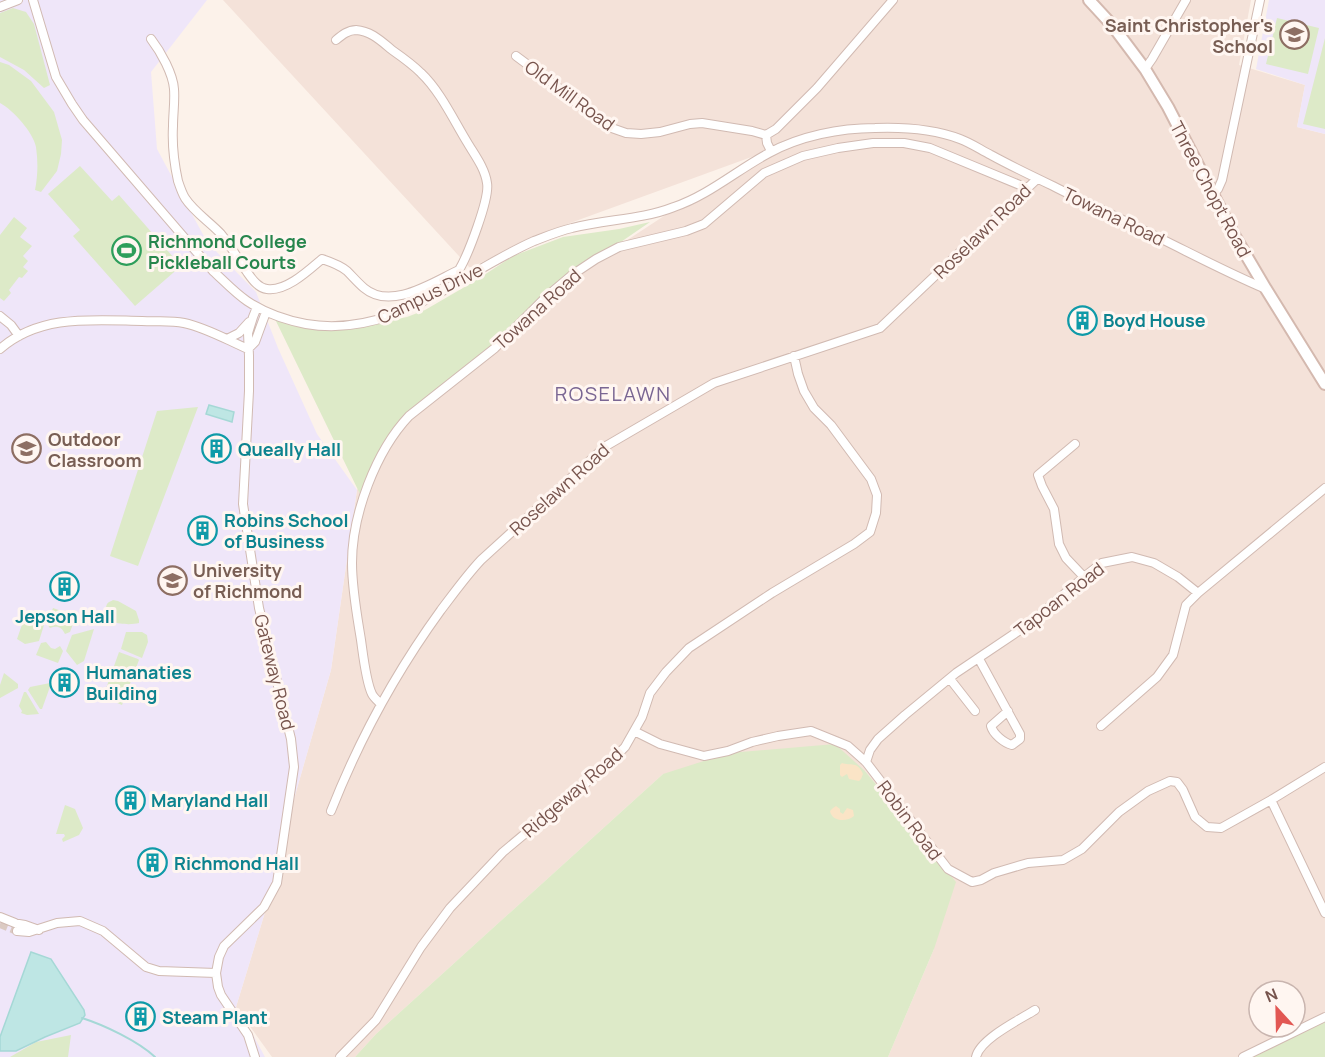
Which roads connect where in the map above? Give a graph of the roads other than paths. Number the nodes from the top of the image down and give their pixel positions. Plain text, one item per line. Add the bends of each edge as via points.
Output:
1 (18, 0) edge
2 (33, 0) edge
3 (892, 0) edge
4 (1089, 0) edge
5 (1186, 0) edge
6 (1260, 0) edge
7 (0, 7) edge
8 (152, 39) dead end
9 (336, 40) dead end
10 (516, 56) dead end
11 (1145, 69) junction
12 (766, 135) junction
13 (771, 152) junction
14 (756, 161) junction
15 (764, 173) junction
16 (1036, 178) junction
17 (1027, 188) junction
18 (1212, 195) junction
19 (459, 270) junction
20 (455, 284) junction
21 (1266, 289) junction
22 (257, 307) junction
23 (266, 312) junction
24 (0, 316) edge
25 (252, 317) junction
26 (19, 336) junction
27 (227, 339) junction
28 (0, 349) edge
29 (248, 350) junction
30 (795, 356) junction
31 (1325, 384) edge
32 (1076, 444) dead end
33 (1325, 488) edge
34 (1084, 577) junction
35 (1198, 593) junction
36 (979, 658) junction
37 (950, 679) junction
38 (381, 704) junction
39 (975, 711) dead end
40 (1008, 711) dead end
41 (1101, 726) dead end
42 (634, 731) junction
43 (866, 762) junction
44 (1325, 767) edge
45 (1271, 800) junction
46 (331, 811) dead end
47 (1325, 913) edge
48 (1, 917) edge
49 (216, 974) junction
50 (1035, 1010) dead end
51 (1325, 1017) edge
52 (255, 1057) edge
53 (340, 1057) edge
54 (976, 1057) edge
55 (1243, 1057) edge

1 - 7 street
2 - 22 street, Campus Drive via 56,76 78,114 213,271
3 - 12 street via 817,88
4 - 11 main road, Three Chopt Road
5 - 11 street
6 - 18 street via 1222,180
8 - 19 street via 174,89 173,148 182,191 262,288 284,286 322,259 346,270 370,293 387,297 413,292
9 - 19 street via 352,30 375,35 422,74 479,162 487,181 485,201
10 - 12 street, Old Mill Road via 606,126 626,133 660,132 702,123
11 - 18 main road, Three Chopt Road
12 - 13 street
13 - 14 street, Towana Road
13 - 16 street, Towana Road via 826,133 899,128 960,139
14 - 15 street
14 - 20 street, Campus Drive via 677,206 642,217 555,233
15 - 17 street, Towana Road via 803,156 838,148 904,143 930,148
15 - 38 street, Towana Road via 704,224 620,247 572,275 495,348 398,428 364,495 352,550 363,654 371,692
16 - 17 street, Roselawn Road
16 - 21 street, Towana Road
17 - 30 street, Roselawn Road via 880,328
18 - 21 main road, Three Chopt Road
19 - 20 street
20 - 23 street, Campus Drive via 371,323 311,325
21 - 31 main road, Three Chopt Road
22 - 23 street, Campus Drive
22 - 25 street, Gateway Road
23 - 29 street, Gateway Road
24 - 26 street
25 - 27 street, Gateway Road via 240,333
25 - 29 street, Gateway Road
26 - 27 street via 44,325 98,319 181,322
26 - 28 street
27 - 29 street
29 - 49 street, Gateway Road via 243,504 259,608 291,739 294,767 277,883 264,907 224,946
30 - 38 street, Roselawn Road via 714,383 606,446 465,576 424,633
30 - 42 street, Ridgeway Road via 809,400 871,479 877,495 870,532 689,648 650,693
32 - 34 street via 1038,475 1054,509 1059,544
33 - 35 street
34 - 35 street, Tapoan Road via 1102,563 1132,556 1154,563
34 - 36 street, Tapoan Road via 1040,616
35 - 41 street via 1186,605 1173,655 1157,677
36 - 37 street, Tapoan Road
36 - 40 street
37 - 39 street
37 - 43 street, Tapoan Road via 878,739
38 - 46 street, Roselawn Road
42 - 43 street via 660,744 704,756 812,731 848,746
42 - 53 street, Ridgeway Road via 625,747 604,768 503,852 450,908 376,1020
43 - 45 street, Robin Road via 948,869 972,882 1028,863 1063,860 1082,849 1119,812 1148,791 1170,782 1176,782 1183,790 1194,817 1207,827 1221,828
44 - 45 street
45 - 47 street
48 - 49 street via 29,932 80,921 103,931 146,967
49 - 52 street via 221,995 248,1035
50 - 54 street via 987,1040
51 - 55 street

